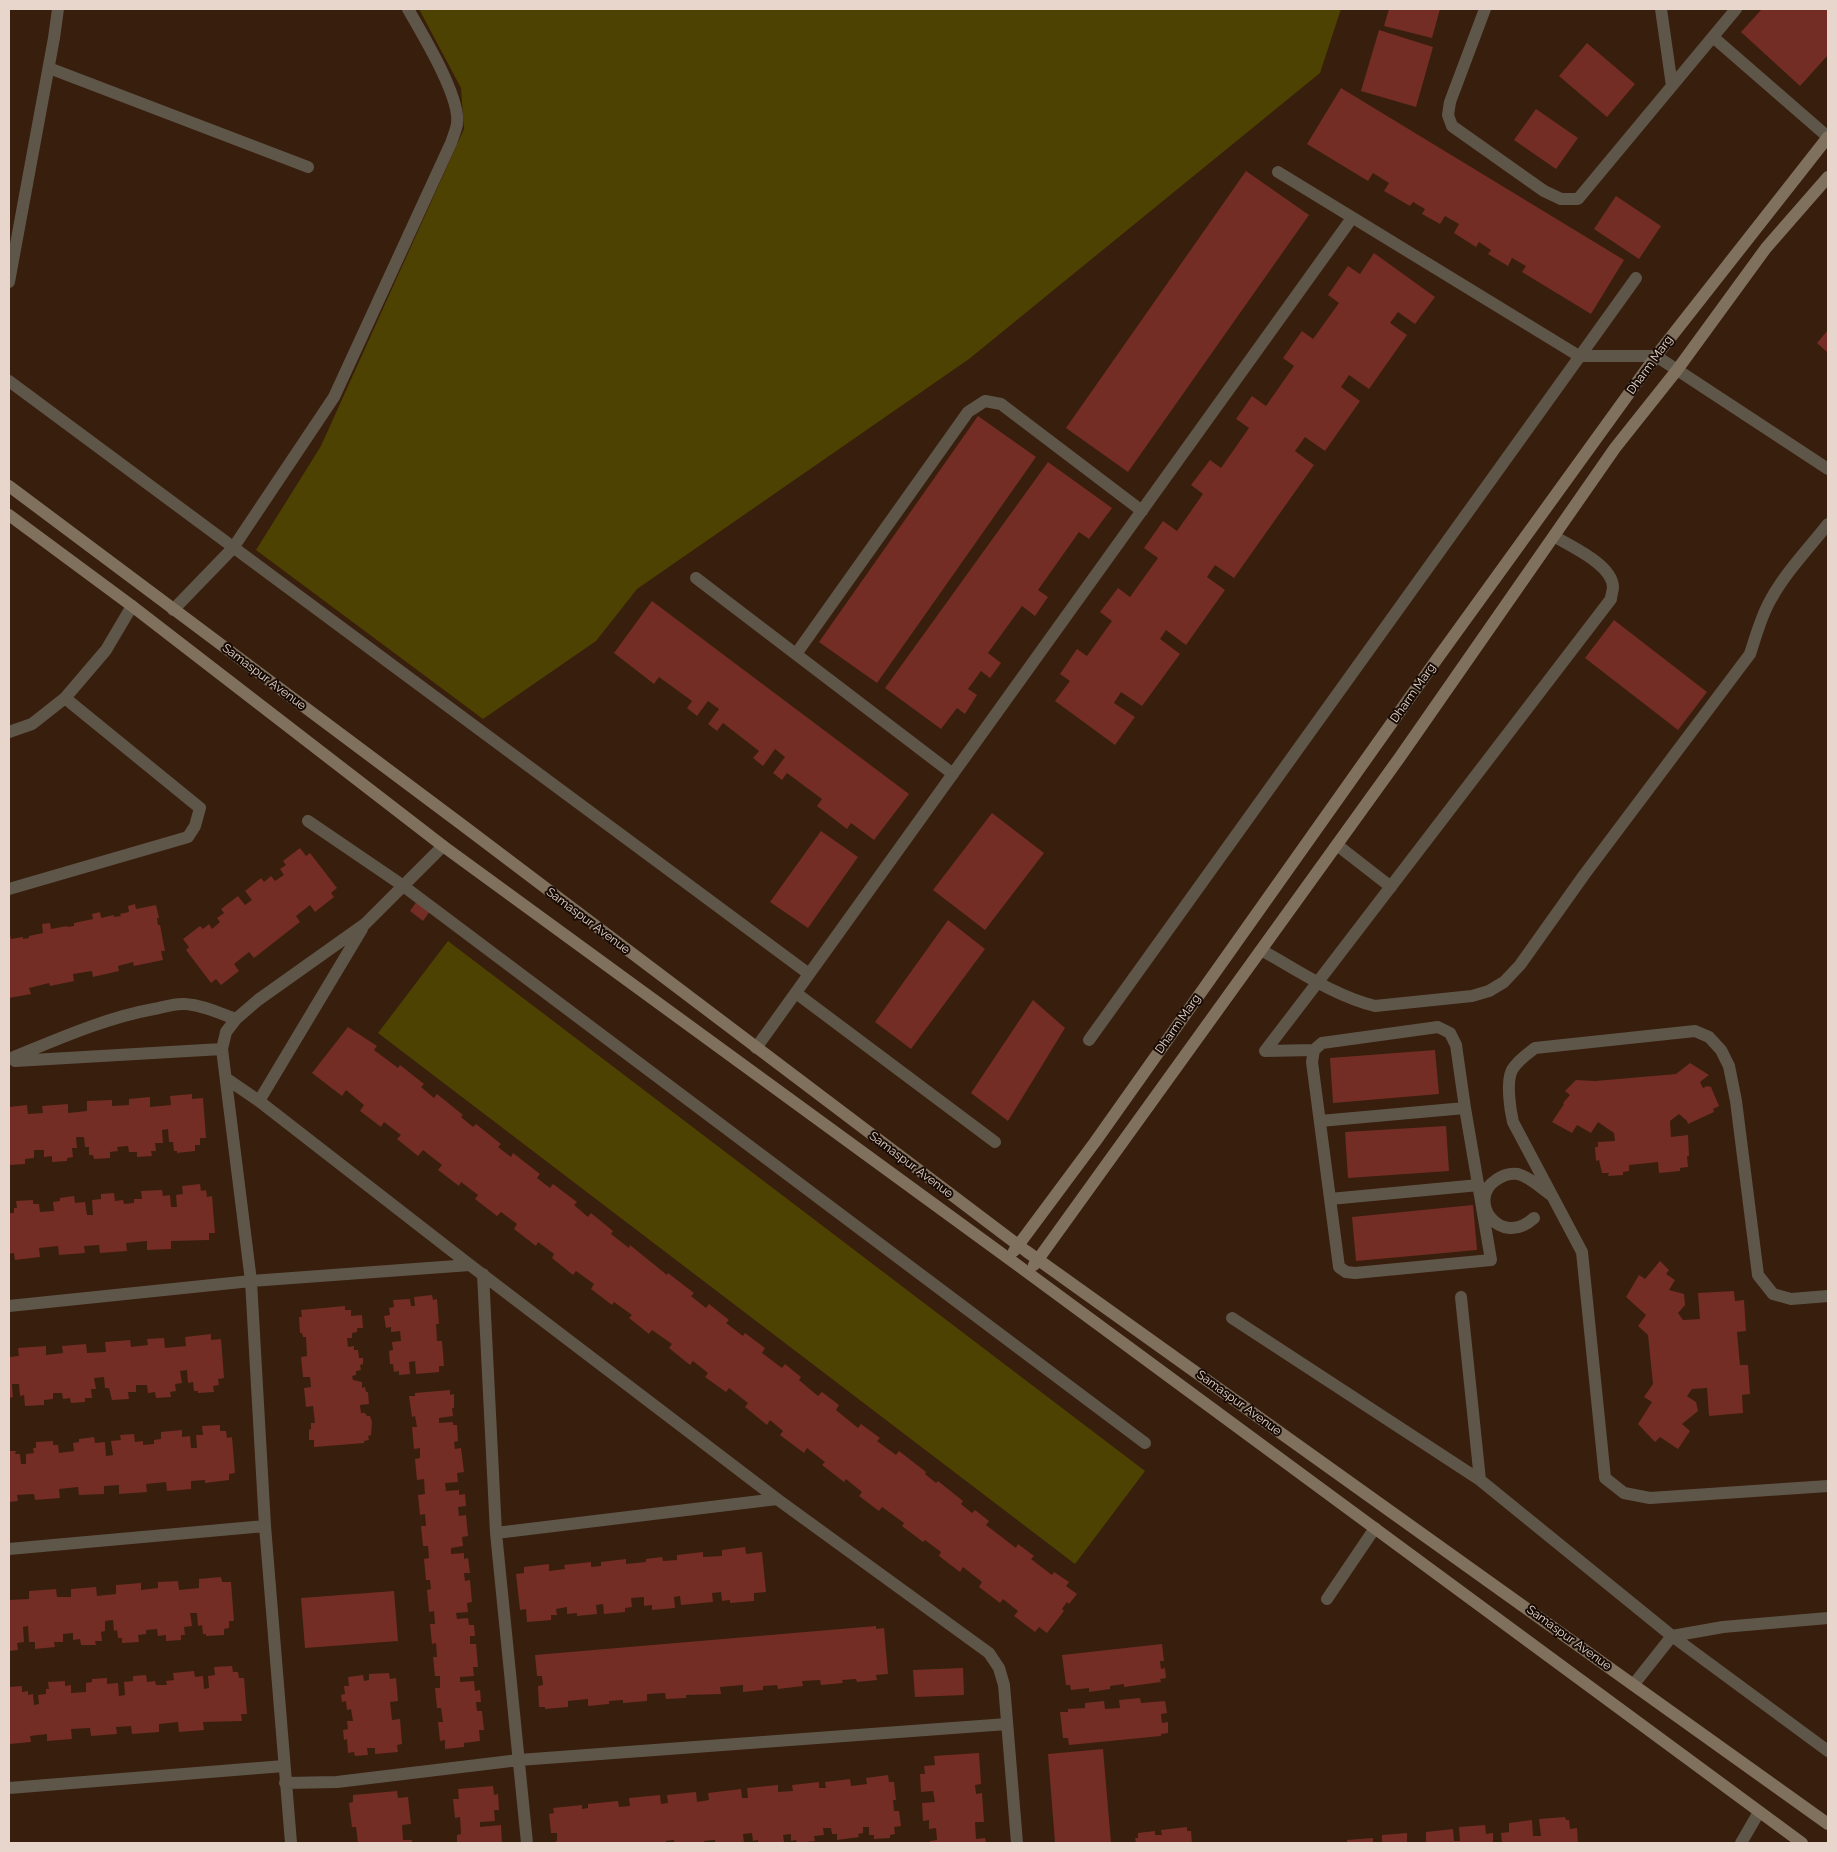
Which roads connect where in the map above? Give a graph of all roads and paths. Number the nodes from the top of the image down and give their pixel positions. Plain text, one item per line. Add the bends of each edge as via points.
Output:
1 (58, 9) edge
2 (408, 9) edge
3 (1485, 9) edge
4 (1661, 9) edge
5 (1736, 9) edge
6 (1713, 37) junction
7 (49, 68) junction
8 (1672, 86) junction
9 (1828, 137) edge
10 (308, 167) dead end
11 (1278, 172) dead end
12 (1828, 177) edge
13 (1352, 218) junction
14 (1636, 278) dead end
15 (9, 282) edge
16 (1579, 356) junction
17 (1656, 356) junction
18 (1677, 370) junction
19 (9, 381) edge
20 (1828, 470) edge
21 (9, 486) edge
22 (1142, 511) junction
23 (11, 520) edge
24 (1828, 524) edge
25 (1554, 536) junction
26 (233, 548) junction
27 (696, 578) dead end
28 (132, 606) junction
29 (173, 610) junction
30 (796, 654) junction
31 (65, 698) junction
32 (9, 732) edge
33 (953, 774) junction
34 (308, 821) dead end
35 (1337, 845) junction
36 (443, 846) junction
37 (402, 885) junction
38 (1391, 887) junction
39 (9, 889) edge
40 (365, 924) junction
41 (1261, 950) junction
42 (809, 974) junction
43 (1318, 981) junction
44 (796, 993) junction
45 (236, 1019) junction
46 (1089, 1040) dead end
47 (756, 1048) junction
48 (222, 1049) junction
49 (1314, 1050) junction
50 (9, 1060) edge
51 (226, 1079) junction
52 (259, 1101) junction
53 (1465, 1108) junction
54 (1320, 1121) junction
55 (995, 1142) dead end
56 (1478, 1185) junction
57 (1554, 1197) junction
58 (1330, 1199) junction
59 (1534, 1218) dead end
60 (1018, 1245) junction
61 (1009, 1258) junction
62 (1038, 1260) junction
63 (470, 1265) junction
64 (1029, 1273) junction
65 (483, 1274) junction
66 (251, 1281) junction
67 (1828, 1296) edge
68 (1461, 1298) dead end
69 (9, 1306) edge
70 (1232, 1318) dead end
71 (1145, 1442) dead end
72 (1480, 1480) junction
73 (1828, 1486) edge
74 (777, 1499) junction
75 (265, 1526) junction
76 (1375, 1528) junction
77 (496, 1534) junction
78 (9, 1549) edge
79 (1327, 1599) dead end
80 (1828, 1618) edge
81 (1672, 1636) junction
82 (1634, 1684) junction
83 (1007, 1724) junction
84 (1828, 1751) edge
85 (519, 1760) junction
86 (284, 1766) junction
87 (285, 1783) junction
88 (9, 1788) edge
89 (1759, 1812) junction
90 (1828, 1824) edge
91 (291, 1843) edge
92 (527, 1843) edge
93 (1017, 1843) edge
94 (1741, 1843) edge
95 (1802, 1843) edge

1 - 7 street
2 - 26 street via 453,98 457,122 451,143 334,397
3 - 8 street via 1450,102 1448,115 1452,126 1544,192 1561,199 1578,199
4 - 8 street
5 - 6 street
6 - 8 street
6 - 9 street
7 - 10 street
7 - 15 street
9 - 17 main road, Dharm Marg
11 - 13 street
12 - 18 main road, Dharm Marg via 1766,248
13 - 16 street
13 - 22 street
14 - 16 street
16 - 17 street
16 - 46 street
17 - 18 street
17 - 60 main road, Dharm Marg
18 - 20 street
18 - 25 main road, Dharm Marg via 1615,448
19 - 26 street
21 - 29 main road, Samaspur Avenue
22 - 30 street via 1001,404 985,401 968,412
22 - 33 street
23 - 28 main road, Samaspur Avenue
24 - 43 street via 1770,601 1750,654 1520,965 1504,982 1472,996 1375,1006 1352,999
25 - 35 main road, Dharm Marg
25 - 38 street via 1601,565 1613,587 1611,599
26 - 29 street
26 - 42 street
27 - 30 street
28 - 31 street via 106,650
28 - 36 main road, Samaspur Avenue
29 - 47 main road, Samaspur Avenue
30 - 33 street
31 - 32 street via 32,724
31 - 39 street via 200,808 195,826 188,837
33 - 42 street
34 - 37 street
35 - 38 street
35 - 41 main road, Dharm Marg
36 - 37 street
36 - 61 main road, Samaspur Avenue
37 - 40 street
37 - 71 street
38 - 43 street
40 - 45 street
40 - 52 street
41 - 43 street
41 - 62 main road, Dharm Marg
42 - 44 street
43 - 49 street via 1265,1051
44 - 47 street
44 - 55 street
45 - 48 street via 226,1032
45 - 50 street via 202,1006 183,1004 135,1012
47 - 60 main road, Samaspur Avenue
48 - 50 street
48 - 51 street
49 - 53 street via 1322,1044 1438,1027 1450,1033 1456,1045
49 - 54 street via 1312,1062
51 - 52 street
51 - 66 street
52 - 63 street
53 - 54 street
53 - 56 street
54 - 58 street
56 - 58 street
56 - 58 street via 1491,1260 1346,1272 1339,1266
57 - 59 street via 1519,1174 1501,1176 1493,1182 1485,1198 1494,1222 1510,1229 1519,1228
57 - 67 street via 1513,1122 1510,1109 1512,1071 1524,1056 1535,1048 1695,1031 1709,1037 1721,1050 1728,1066 1736,1101 1758,1275 1773,1294 1791,1299
57 - 73 street via 1582,1252 1605,1478 1624,1493 1650,1498
60 - 61 main road, Dharm Marg
60 - 62 main road, Samaspur Avenue
61 - 64 main road, Samaspur Avenue
62 - 64 main road, Dharm Marg
62 - 82 main road, Samaspur Avenue
63 - 65 street
63 - 66 street
64 - 76 main road, Samaspur Avenue
65 - 74 street
65 - 77 street
66 - 69 street
66 - 75 street
68 - 72 street
70 - 72 street
72 - 81 street
74 - 77 street
74 - 83 street via 989,1654 999,1668 1004,1684
75 - 78 street
75 - 86 street
76 - 79 street
76 - 89 main road, Samaspur Avenue
77 - 85 street
80 - 81 street via 1723,1627
81 - 82 street
81 - 84 street
82 - 90 main road, Samaspur Avenue
83 - 85 street
83 - 93 street
85 - 87 street via 337,1782
85 - 92 street
86 - 87 street
86 - 88 street
87 - 91 street
89 - 94 street
89 - 95 main road, Samaspur Avenue

